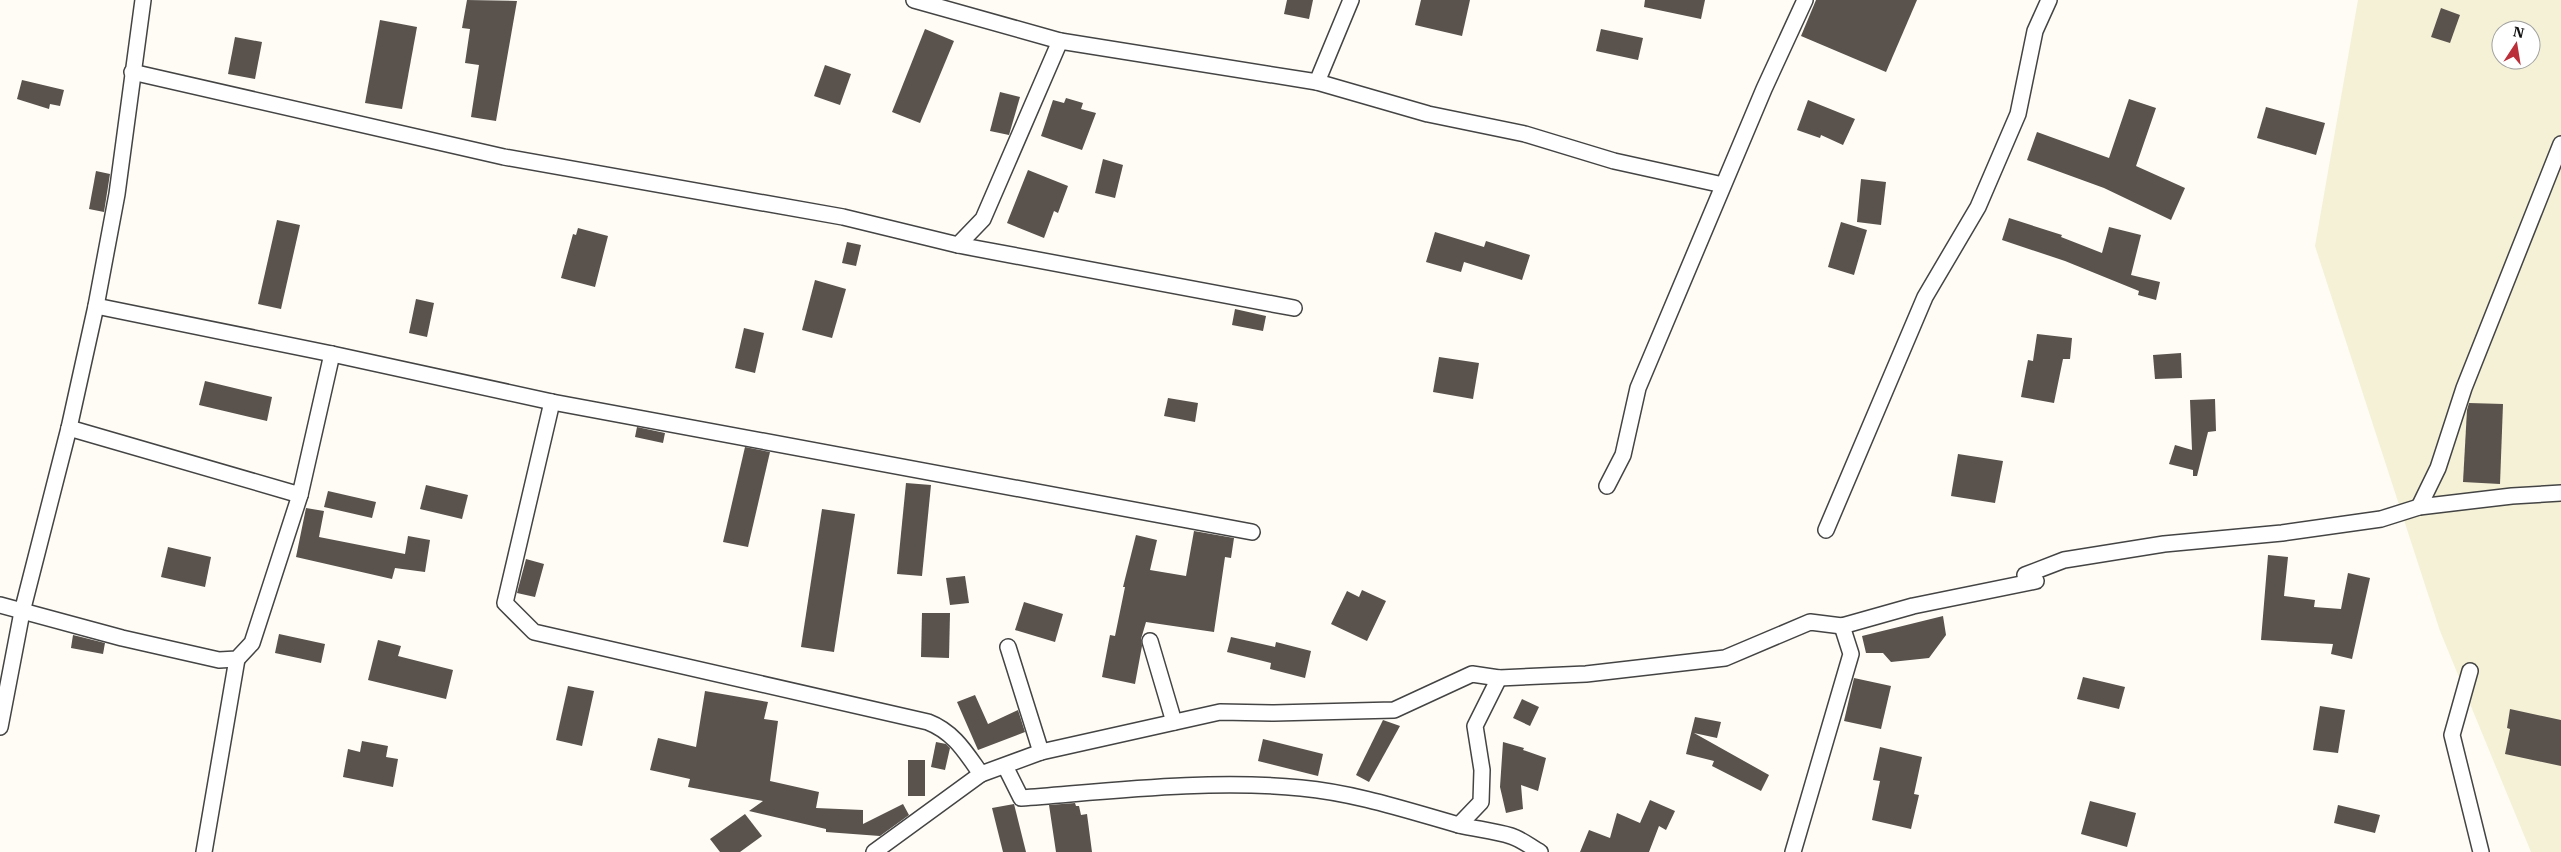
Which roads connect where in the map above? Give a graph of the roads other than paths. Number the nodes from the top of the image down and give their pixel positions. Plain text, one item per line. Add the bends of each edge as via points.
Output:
1 (143, 0) edge
2 (914, 0) edge
3 (1351, 0) edge
4 (1806, 0) edge
5 (2049, 0) edge
6 (1060, 41) junction
7 (132, 72) junction
8 (1317, 82) junction
9 (2561, 144) edge
10 (1724, 185) junction
11 (958, 245) junction
12 (96, 306) junction
13 (1294, 308) dead end
14 (332, 354) junction
15 (552, 402) junction
16 (68, 428) junction
17 (1607, 486) dead end
18 (2561, 493) edge
19 (300, 494) junction
20 (2420, 507) junction
21 (1826, 530) dead end
22 (1252, 532) dead end
23 (0, 606) edge
24 (22, 612) junction
25 (1842, 626) junction
26 (1150, 641) dead end
27 (1008, 647) dead end
28 (237, 659) junction
29 (2470, 671) dead end
30 (1499, 678) junction
31 (1174, 722) junction
32 (0, 728) edge
33 (1041, 752) junction
34 (1005, 766) junction
35 (981, 774) junction
36 (1459, 825) junction
37 (204, 852) edge
38 (874, 852) edge
39 (1540, 852) edge
40 (1793, 852) edge
41 (2481, 852) edge

1 - 7 street
2 - 6 street
3 - 8 street
4 - 10 street
5 - 21 street via 2034,31 2018,114 1978,207 1925,297
6 - 8 street
6 - 11 street via 983,219
7 - 11 street via 504,157 843,217
7 - 12 street via 117,194
8 - 10 street via 1428,114 1525,134 1614,160
9 - 20 street via 2464,388 2438,468
10 - 17 street via 1638,388 1622,455
11 - 13 street
12 - 14 street
12 - 16 street
14 - 15 street
14 - 19 street
15 - 22 street
15 - 35 street via 505,603 534,632 928,722 943,727
16 - 19 street
16 - 24 street
18 - 20 street
19 - 28 street via 252,644
20 - 25 street via 2371,520 2282,533 2164,544 2064,560 2031,578
23 - 24 street
24 - 28 street via 219,660
24 - 32 street
25 - 30 street via 1810,622 1725,658 1586,674
25 - 40 street via 1851,654
26 - 31 street
27 - 33 street
28 - 37 street
29 - 41 street via 2452,735
30 - 31 street via 1472,674 1394,710 1220,712
30 - 36 street via 1475,726 1482,770 1481,802
31 - 33 street
33 - 34 street
34 - 35 street
34 - 36 street via 1021,798 1246,785 1301,788 1365,798
35 - 38 street
36 - 39 street via 1512,836

